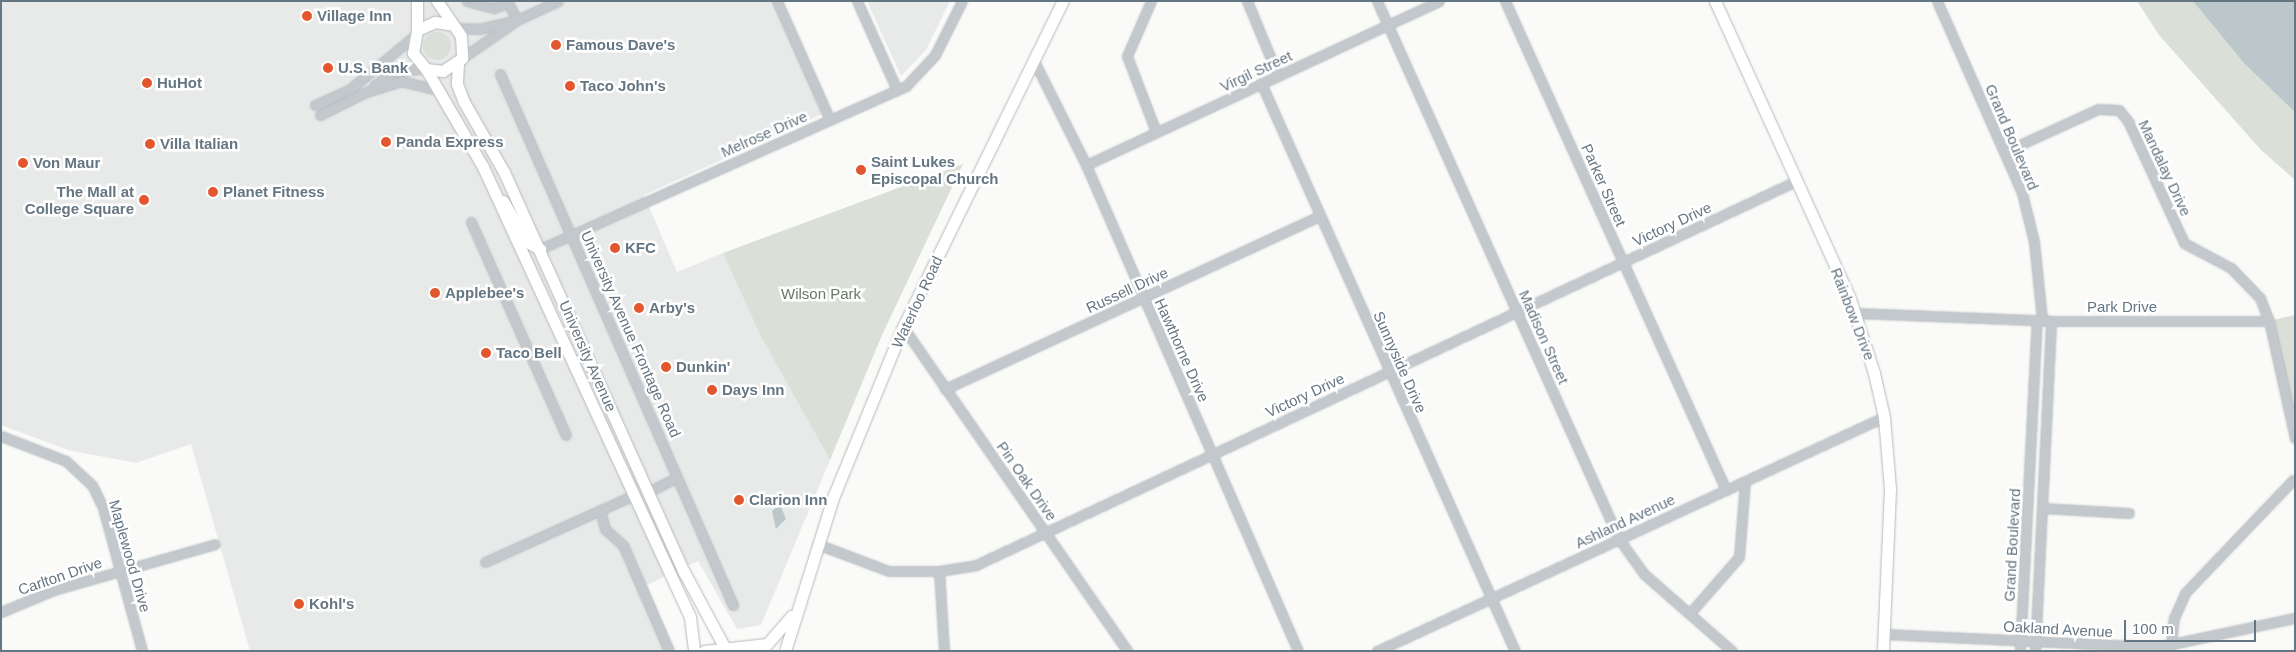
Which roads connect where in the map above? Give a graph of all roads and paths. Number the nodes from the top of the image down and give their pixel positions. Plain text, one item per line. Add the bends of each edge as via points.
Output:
1 (417, 1) edge
2 (438, 1) edge
3 (467, 1) edge
4 (558, 1) edge
5 (777, 1) edge
6 (857, 1) edge
7 (962, 1) edge
8 (1063, 1) edge
9 (1150, 1) edge
10 (1247, 1) edge
11 (1377, 1) edge
12 (1439, 1) edge
13 (1505, 1) edge
14 (1715, 1) edge
15 (1937, 1) edge
16 (517, 20) junction
17 (1388, 25) junction
18 (454, 26) junction
19 (415, 34) junction
20 (460, 60) junction
21 (1035, 63) junction
22 (425, 69) junction
23 (500, 74) dead end
24 (1278, 76) junction
25 (1262, 84) junction
26 (437, 90) junction
27 (897, 90) junction
28 (366, 92) junction
29 (315, 105) dead end
30 (320, 115) dead end
31 (830, 120) junction
32 (1156, 132) junction
33 (2006, 151) junction
34 (1086, 165) junction
35 (1796, 181) junction
36 (493, 188) junction
37 (1320, 216) junction
38 (472, 222) dead end
39 (572, 235) junction
40 (540, 249) junction
41 (1624, 262) junction
42 (1144, 297) junction
43 (1517, 311) junction
44 (1856, 313) junction
45 (2043, 320) junction
46 (2269, 321) junction
47 (903, 328) junction
48 (1389, 371) junction
49 (945, 389) junction
50 (1884, 416) junction
51 (566, 434) dead end
52 (1, 436) edge
53 (2295, 438) edge
54 (1212, 454) junction
55 (676, 478) junction
56 (2294, 479) edge
57 (1745, 481) junction
58 (1726, 490) junction
59 (648, 492) junction
60 (632, 496) junction
61 (2042, 508) junction
62 (600, 510) junction
63 (2129, 513) dead end
64 (1045, 529) junction
65 (1619, 539) junction
66 (215, 544) dead end
67 (817, 544) junction
68 (676, 554) junction
69 (485, 562) dead end
70 (119, 571) junction
71 (939, 571) junction
72 (1491, 598) junction
73 (733, 605) dead end
74 (1, 612) edge
75 (794, 613) junction
76 (1690, 613) junction
77 (2295, 618) edge
78 (1884, 634) junction
79 (2020, 641) junction
80 (2171, 645) junction
81 (2035, 646) edge
82 (728, 649) edge
83 (142, 651) edge
84 (668, 651) edge
85 (694, 651) edge
86 (704, 651) edge
87 (785, 651) edge
88 (944, 651) edge
89 (1127, 651) edge
90 (1298, 651) edge
91 (1377, 651) edge
92 (1515, 651) edge
93 (1732, 651) edge
94 (1883, 651) edge
95 (2020, 651) edge

1 - 19 main road
2 - 18 main road
3 - 16 street via 494,8 508,3
4 - 16 street
5 - 31 street
6 - 27 street
7 - 27 street, Melrose Drive via 935,55 921,73
8 - 21 main road, Waterloo Road
9 - 32 street via 1127,56
10 - 24 street
11 - 17 street, Madison Street
12 - 17 street, Virgil Street
13 - 41 street, Parker Street
14 - 35 main road, Rainbow Drive
15 - 33 street, Grand Boulevard
16 - 18 street via 479,29
16 - 20 street
17 - 24 street, Virgil Street
17 - 43 street, Madison Street
18 - 19 main road via 435,22
18 - 20 main road via 464,46
19 - 22 main road via 413,53
19 - 29 street via 349,90
20 - 22 main road via 443,71
20 - 40 main road, University Avenue via 461,97 504,172
21 - 34 street, Hawthorne Drive
21 - 47 main road, Waterloo Road
22 - 26 main road, University Avenue
22 - 28 street via 393,72
23 - 39 street, University Avenue Frontage Road
24 - 25 street, Virgil Street
25 - 32 street, Virgil Street
25 - 37 street, Sunnyside Drive
26 - 28 street via 401,81
26 - 36 main road, University Avenue
27 - 31 street, Melrose Drive
28 - 30 street
31 - 39 street, Melrose Drive
32 - 34 street, Virgil Street
33 - 45 street, Grand Boulevard via 2028,217
33 - 46 street, Mandalay Drive via 2098,109 2119,110 2128,121 2184,243 2231,268 2260,298
34 - 42 street, Hawthorne Drive
35 - 41 street, Victory Drive
35 - 44 main road, Rainbow Drive
36 - 40 main road via 512,212 527,242
36 - 60 main road, University Avenue
37 - 42 street, Russell Drive
37 - 48 street, Sunnyside Drive
38 - 51 street
39 - 40 street, Melrose Drive
39 - 55 street, University Avenue Frontage Road via 675,464
40 - 59 main road, University Avenue
41 - 43 street, Victory Drive
41 - 58 street, Parker Street
42 - 49 street, Russell Drive
42 - 54 street, Hawthorne Drive
43 - 48 street, Victory Drive
43 - 65 street, Madison Street
44 - 45 street, Park Drive
44 - 50 main road, Rainbow Drive
45 - 46 street, Park Drive
45 - 61 street, Grand Boulevard
45 - 79 street, Grand Boulevard
46 - 53 street
47 - 49 street, Pin Oak Drive
47 - 67 main road, Waterloo Road
48 - 54 street, Victory Drive
48 - 72 street, Sunnyside Drive
49 - 64 street, Pin Oak Drive
50 - 57 street, Ashland Avenue
50 - 78 main road, Rainbow Drive via 1890,489
52 - 70 street, Maplewood Drive via 66,460 86,476 103,508
54 - 64 street, Victory Drive
54 - 90 street, Hawthorne Drive
55 - 59 street
55 - 73 street, University Avenue Frontage Road
56 - 80 street via 2184,593 2174,618
57 - 58 street, Ashland Avenue
57 - 76 street via 1740,557
58 - 65 street, Ashland Avenue
59 - 68 main road, University Avenue
60 - 62 street
60 - 68 main road via 643,502 657,534
60 - 85 main road, University Avenue via 690,617
61 - 63 street
61 - 81 street, Grand Boulevard
62 - 69 street
62 - 84 street via 605,529 624,545
64 - 71 street, Victory Drive via 991,559
64 - 89 street, Pin Oak Drive
65 - 72 street, Ashland Avenue
65 - 76 street, Madison Street via 1636,566
66 - 70 street, Carlton Drive
67 - 71 street, Victory Drive via 875,568
67 - 75 main road, Waterloo Road
68 - 82 main road, University Avenue
70 - 74 street, Carlton Drive
70 - 83 street, Maplewood Drive
71 - 88 street
72 - 91 street, Ashland Avenue
72 - 92 street, Sunnyside Drive
75 - 82 main road, Waterloo Road via 767,644
75 - 87 main road, Waterloo Road
76 - 93 street, Madison Street
77 - 80 street, Oakland Avenue
78 - 79 street, Oakland Avenue
78 - 94 main road, Rainbow Drive
79 - 81 street, Oakland Avenue
79 - 95 street, Grand Boulevard
80 - 81 street, Oakland Avenue
82 - 86 main road, Waterloo Road

